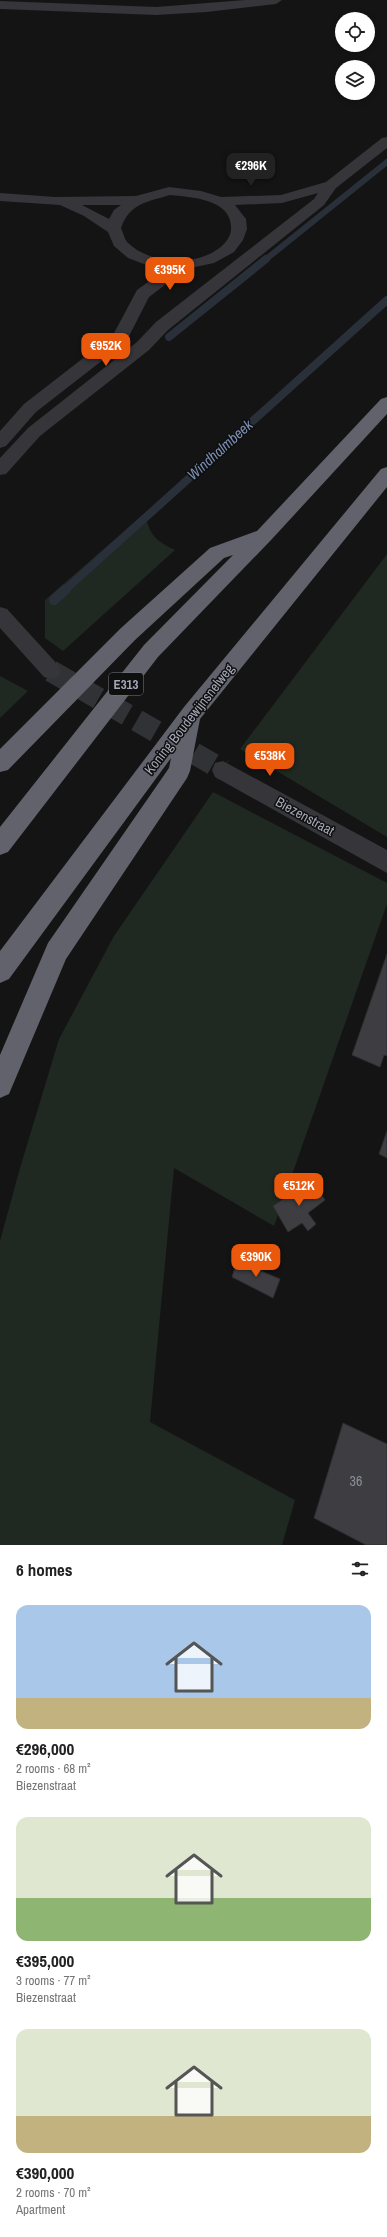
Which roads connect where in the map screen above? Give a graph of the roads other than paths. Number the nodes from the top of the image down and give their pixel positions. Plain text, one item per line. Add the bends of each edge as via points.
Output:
1 (276, 0) edge
2 (0, 5) edge
3 (387, 142) edge
4 (331, 185) junction
5 (0, 198) edge
6 (282, 199) junction
7 (55, 200) junction
8 (135, 200) junction
9 (221, 202) junction
10 (250, 219) junction
11 (114, 229) junction
12 (133, 256) junction
13 (180, 266) junction
14 (139, 281) junction
15 (387, 403) edge
16 (30, 408) junction
17 (0, 422) edge
18 (0, 442) edge
19 (0, 468) edge
20 (387, 474) edge
21 (265, 534) junction
22 (0, 615) edge
23 (50, 671) tunnel mouth
24 (192, 713) junction
25 (0, 763) edge
26 (223, 770) tunnel mouth
27 (0, 845) edge
28 (387, 862) edge
29 (0, 971) edge
30 (0, 1084) edge

1 - 2 street via 207,8 156,10
3 - 4 street
4 - 6 street
4 - 19 street via 319,202 162,326 143,346 34,432
5 - 7 street
6 - 9 street
6 - 10 street
7 - 8 street
7 - 11 street via 89,213
8 - 9 street via 169,191 205,195
8 - 11 street via 116,218
9 - 10 street
10 - 13 street via 230,248 199,263
11 - 12 street via 116,239
12 - 13 street via 147,262
12 - 14 street
13 - 14 street
14 - 16 street via 120,338
15 - 21 highway, E313
16 - 17 street
16 - 18 street
20 - 24 highway, Koning Boudewijnsnelweg
21 - 25 highway via 217,553 128,634
21 - 27 highway, E313 via 151,651
22 - 23 street
24 - 29 highway, Koning Boudewijnsnelweg
24 - 30 highway via 179,771 57,951
26 - 28 street, Biezenstraat

